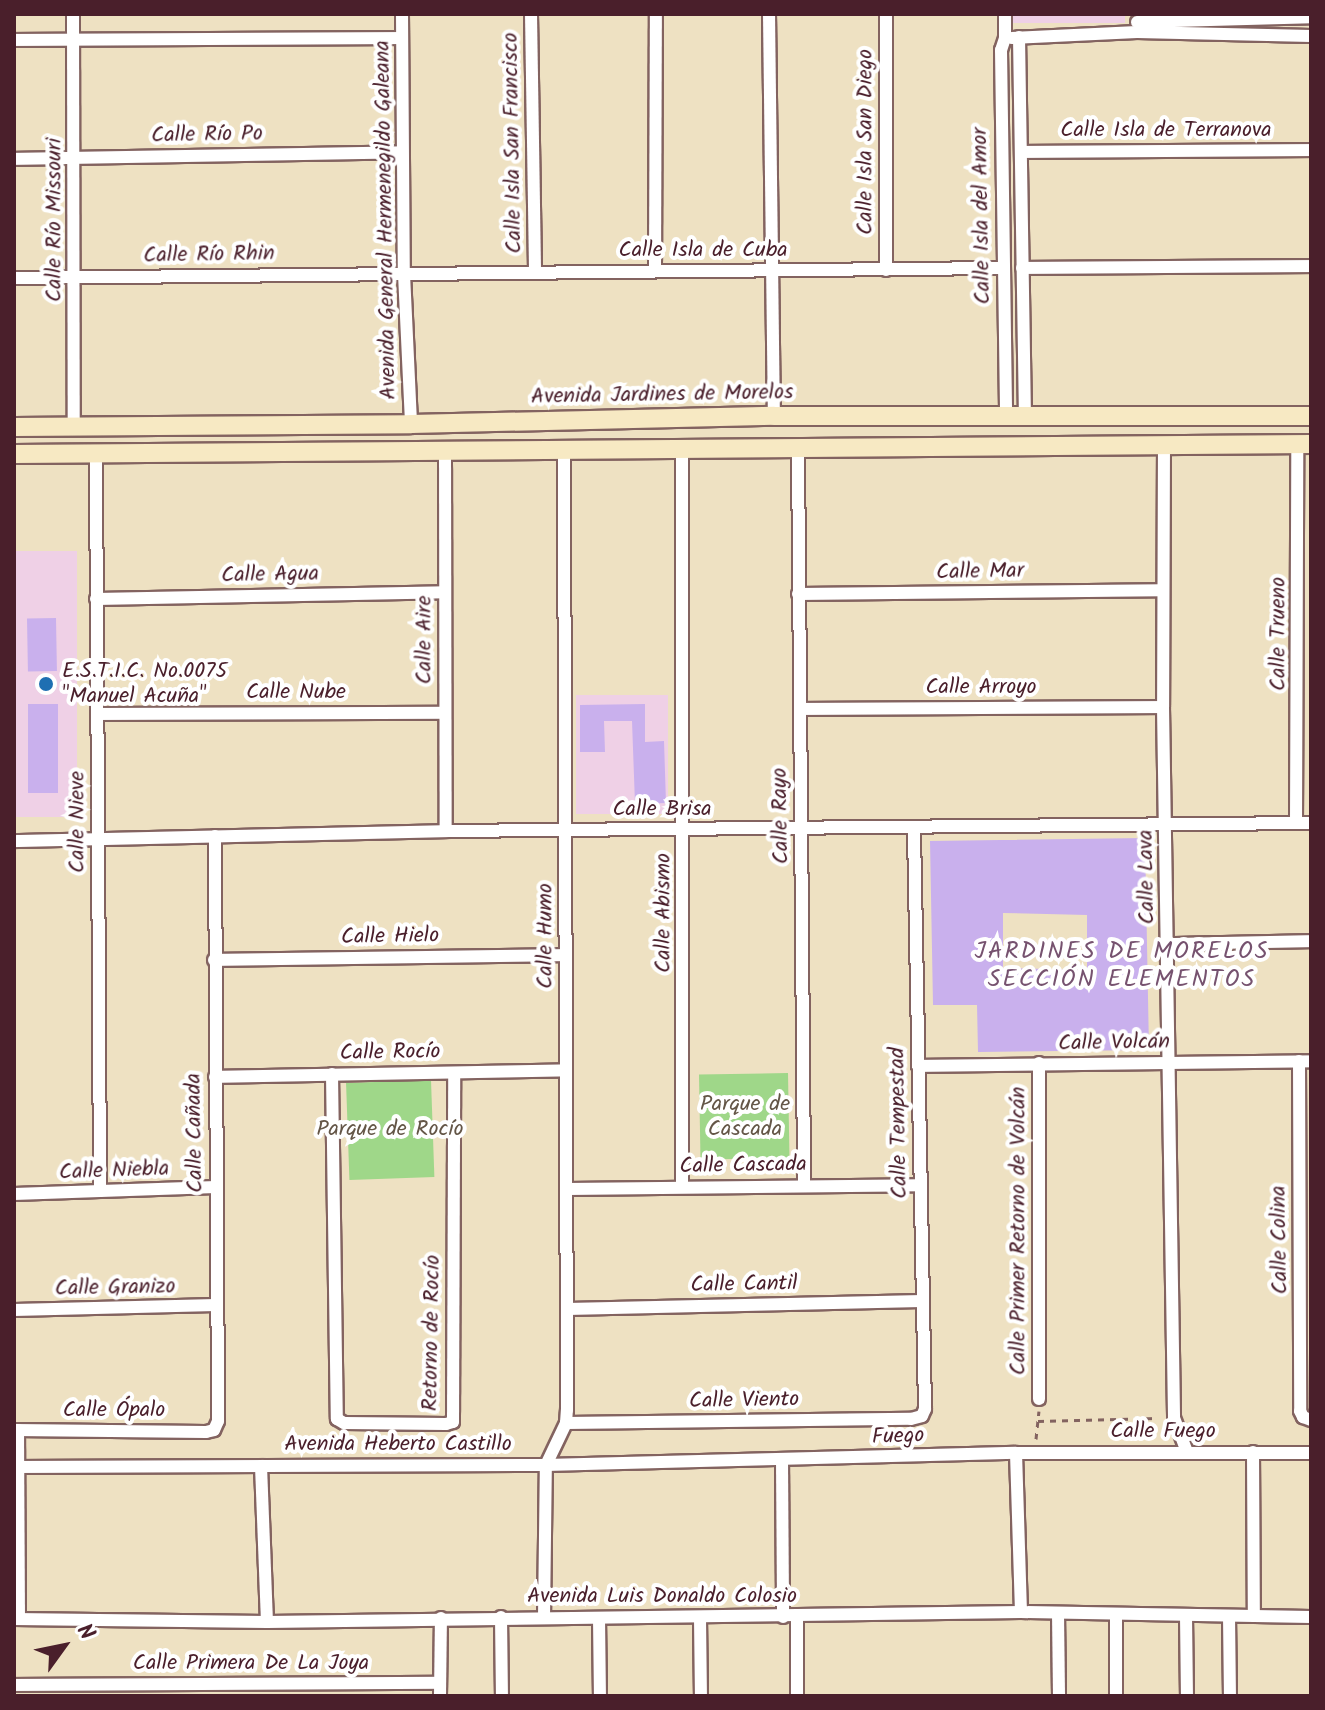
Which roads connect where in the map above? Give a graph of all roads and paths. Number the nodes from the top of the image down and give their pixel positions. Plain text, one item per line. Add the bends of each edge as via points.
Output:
1 (73, 14) edge
2 (402, 14) edge
3 (531, 14) edge
4 (656, 14) edge
5 (769, 14) edge
6 (886, 14) edge
7 (1005, 14) edge
8 (1253, 16) edge
9 (1311, 17) edge
10 (1137, 23) edge
11 (1311, 36) edge
12 (1019, 37) junction
13 (402, 38) junction
14 (1005, 38) junction
15 (14, 40) edge
16 (73, 40) junction
17 (1311, 150) edge
18 (401, 152) junction
19 (1021, 152) junction
20 (76, 157) junction
21 (14, 159) edge
22 (1002, 211) junction
23 (1021, 211) junction
24 (1311, 266) edge
25 (1002, 268) junction
26 (1022, 268) junction
27 (655, 270) junction
28 (770, 270) junction
29 (886, 270) junction
30 (535, 272) junction
31 (404, 274) junction
32 (76, 277) junction
33 (14, 278) edge
34 (774, 416) junction
35 (1311, 416) edge
36 (730, 417) junction
37 (1016, 418) junction
38 (507, 422) junction
39 (411, 424) junction
40 (14, 427) edge
41 (74, 427) junction
42 (1164, 443) junction
43 (1304, 444) edge
44 (798, 446) junction
45 (682, 447) junction
46 (730, 447) junction
47 (445, 449) junction
48 (506, 449) junction
49 (564, 449) junction
50 (96, 453) junction
51 (14, 454) edge
52 (1305, 589) edge
53 (1162, 590) junction
54 (445, 592) junction
55 (798, 594) junction
56 (96, 599) junction
57 (1305, 705) edge
58 (1163, 707) junction
59 (800, 709) junction
60 (445, 713) junction
61 (98, 714) junction
62 (1296, 823) junction
63 (1311, 823) edge
64 (1166, 826) junction
65 (914, 829) junction
66 (567, 830) junction
67 (684, 830) junction
68 (801, 830) junction
69 (446, 831) junction
70 (215, 836) junction
71 (97, 839) junction
72 (14, 841) edge
73 (1311, 941) edge
74 (1169, 944) junction
75 (566, 955) junction
76 (214, 960) junction
77 (1305, 1061) edge
78 (1168, 1062) junction
79 (1039, 1063) junction
80 (918, 1066) junction
81 (566, 1070) junction
82 (454, 1073) junction
83 (332, 1074) junction
84 (215, 1077) junction
85 (1305, 1181) edge
86 (804, 1185) junction
87 (920, 1185) junction
88 (216, 1187) junction
89 (682, 1187) junction
90 (567, 1189) junction
91 (100, 1191) junction
92 (14, 1194) edge
93 (1306, 1299) edge
94 (922, 1301) junction
95 (216, 1305) junction
96 (567, 1309) junction
97 (14, 1310) edge
98 (1039, 1399) joint
99 (922, 1416) joint
100 (1174, 1418) junction
101 (1307, 1419) edge
102 (1038, 1421) junction
103 (566, 1423) junction
104 (16, 1430) edge
105 (214, 1430) joint
106 (1187, 1452) junction
107 (1253, 1452) junction
108 (1016, 1453) junction
109 (1034, 1453) junction
110 (1311, 1453) edge
111 (782, 1461) junction
112 (546, 1465) junction
113 (261, 1466) junction
114 (16, 1467) edge
115 (1021, 1612) junction
116 (1058, 1613) junction
117 (1116, 1614) junction
118 (1186, 1616) junction
119 (1229, 1616) junction
120 (1254, 1616) junction
121 (501, 1617) junction
122 (783, 1617) junction
123 (797, 1617) junction
124 (1311, 1617) edge
125 (441, 1618) junction
126 (544, 1618) junction
127 (599, 1618) junction
128 (700, 1618) junction
129 (16, 1619) edge
130 (267, 1622) junction
131 (14, 1685) edge
132 (440, 1689) edge
133 (502, 1696) edge
134 (600, 1696) edge
135 (701, 1696) edge
136 (797, 1696) edge
137 (1059, 1696) edge
138 (1116, 1696) edge
139 (1187, 1696) edge
140 (1230, 1696) edge

1 - 16 street, Calle Río Missouri
2 - 13 street, Avenida General Hermenegildo Galeana
3 - 30 street, Calle Isla San Francisco
4 - 27 street
5 - 28 street
6 - 29 street, Calle Isla San Diego
7 - 14 street, Calle Isla del Amor
8 - 9 street
8 - 10 street
10 - 11 street
10 - 12 street
12 - 14 street
12 - 19 street, Calle Isla del Amor
13 - 16 street
13 - 18 street, Avenida General Hermenegildo Galeana
14 - 22 street, Calle Isla del Amor
15 - 16 street
16 - 20 street, Calle Río Missouri
17 - 19 street, Calle Isla de Terranova
18 - 20 street, Calle Río Po
18 - 31 street, Avenida General Hermenegildo Galeana
19 - 23 street, Calle Isla del Amor
20 - 21 street, Calle Río Po
20 - 32 street, Calle Río Missouri
22 - 23 street
22 - 25 street, Calle Isla del Amor
23 - 26 street, Calle Isla del Amor
24 - 26 street
25 - 29 street, Calle Isla de Cuba
25 - 37 street, Calle Isla del Amor
26 - 37 street, Calle Isla del Amor
27 - 28 street, Calle Isla de Cuba
27 - 30 street, Calle Isla de Cuba
28 - 29 street, Calle Isla de Cuba
28 - 34 street
30 - 31 street, Calle Isla de Cuba
31 - 32 street, Calle Río Rhin
31 - 39 street, Avenida General Hermenegildo Galeana
32 - 33 street, Calle Río Rhin
32 - 41 street, Calle Río Missouri
34 - 36 main road, Avenida Jardines de Morelos
34 - 37 main road, Avenida Jardines de Morelos
35 - 37 main road, Avenida Jardines de Morelos
36 - 38 main road, Avenida Jardines de Morelos
36 - 46 main road
38 - 39 main road, Avenida Jardines de Morelos
38 - 48 main road
39 - 41 main road, Avenida Jardines de Morelos
40 - 41 main road, Avenida Jardines de Morelos
42 - 43 main road
42 - 44 main road
42 - 53 street, Calle Lava
43 - 52 street, Calle Trueno
44 - 46 main road
44 - 55 street, Calle Rayo
45 - 46 main road
45 - 49 main road
45 - 67 street, Calle Abismo
47 - 48 main road
47 - 50 main road
47 - 54 street, Calle Aire
48 - 49 main road
49 - 66 street, Calle Humo
50 - 51 main road
50 - 56 street, Calle Nieve
52 - 57 street, Calle Trueno
53 - 55 street, Calle Mar
53 - 58 street, Calle Lava
54 - 56 street, Calle Agua
54 - 60 street, Calle Aire
55 - 59 street, Calle Rayo
56 - 61 street, Calle Nieve
57 - 62 street, Calle Trueno
58 - 59 street, Calle Arroyo
58 - 64 street, Calle Lava
59 - 68 street, Calle Rayo
60 - 61 street, Calle Nube
60 - 69 street, Calle Aire
61 - 71 street, Calle Nieve
62 - 63 street, Calle Brisa
62 - 64 street, Calle Brisa
64 - 65 street, Calle Brisa
64 - 74 street, Calle Lava
65 - 68 street, Calle Brisa
65 - 80 street, Calle Tempestad
66 - 67 street, Calle Brisa
66 - 69 street, Calle Brisa
66 - 75 street, Calle Humo
67 - 68 street, Calle Brisa
67 - 89 street, Calle Abismo
68 - 86 street, Calle Rayo
69 - 70 street, Calle Brisa
70 - 71 street, Calle Brisa
70 - 76 street, Calle Cañada
71 - 72 street, Calle Brisa
71 - 91 street, Calle Nieve
73 - 74 street
74 - 78 street, Calle Lava
75 - 76 street, Calle Hielo
75 - 81 street, Calle Humo
76 - 84 street, Calle Cañada
77 - 78 street, Calle Volcán
77 - 85 street, Calle Colina
78 - 79 street, Calle Volcán
78 - 100 street, Calle Lava
79 - 80 street, Calle Volcán
79 - 98 street, Calle Primer Retorno de Volcán
80 - 87 street, Calle Tempestad
81 - 82 street, Calle Rocío
81 - 90 street, Calle Humo
82 - 83 street, Calle Rocío
82 - 83 street, Retorno de Rocío via 453,1422 446,1424 337,1419
83 - 84 street, Calle Rocío
84 - 88 street, Calle Cañada
85 - 93 street, Calle Colina
86 - 87 street, Calle Cascada
86 - 89 street, Calle Cascada
87 - 94 street, Calle Tempestad
88 - 91 street, Calle Niebla
88 - 95 street, Calle Cañada
89 - 90 street, Calle Cascada
90 - 96 street, Calle Humo
91 - 92 street, Calle Niebla
93 - 101 street, Calle Colina
94 - 96 street, Calle Cantil
94 - 99 street, Calle Tempestad
95 - 97 street, Calle Granizo
95 - 105 street, Calle Cañada
96 - 103 street, Calle Humo
98 - 102 path
99 - 103 street, Calle Viento
100 - 102 path
100 - 106 street, Calle Lava
102 - 109 path
103 - 112 street
104 - 105 street, Calle Ópalo
104 - 114 street
106 - 107 street, Calle Fuego
106 - 109 street, Calle Fuego
107 - 110 street, Calle Fuego
107 - 120 street
108 - 109 street, Calle Fuego
108 - 111 street, Fuego
108 - 115 street
111 - 112 street, Avenida Heberto Castillo
111 - 122 street
112 - 113 street, Avenida Heberto Castillo
112 - 126 street
113 - 114 street, Avenida Heberto Castillo
113 - 130 street
114 - 129 street
115 - 116 street, Avenida Luis Donaldo Colosio
115 - 123 street, Avenida Luis Donaldo Colosio
116 - 117 street, Avenida Luis Donaldo Colosio
116 - 137 street
117 - 118 street, Avenida Luis Donaldo Colosio
117 - 138 street
118 - 119 street, Avenida Luis Donaldo Colosio
118 - 139 street
119 - 120 street, Avenida Luis Donaldo Colosio
119 - 140 street
120 - 124 street, Avenida Luis Donaldo Colosio
121 - 125 street, Avenida Luis Donaldo Colosio
121 - 126 street, Avenida Luis Donaldo Colosio
121 - 133 street
122 - 123 street, Avenida Luis Donaldo Colosio
122 - 128 street, Avenida Luis Donaldo Colosio
123 - 136 street
125 - 130 street, Avenida Luis Donaldo Colosio
125 - 132 street
126 - 127 street, Avenida Luis Donaldo Colosio
127 - 128 street, Avenida Luis Donaldo Colosio
127 - 134 street
128 - 135 street
129 - 130 street, Avenida Luis Donaldo Colosio
131 - 132 street, Calle Primera De La Joya

